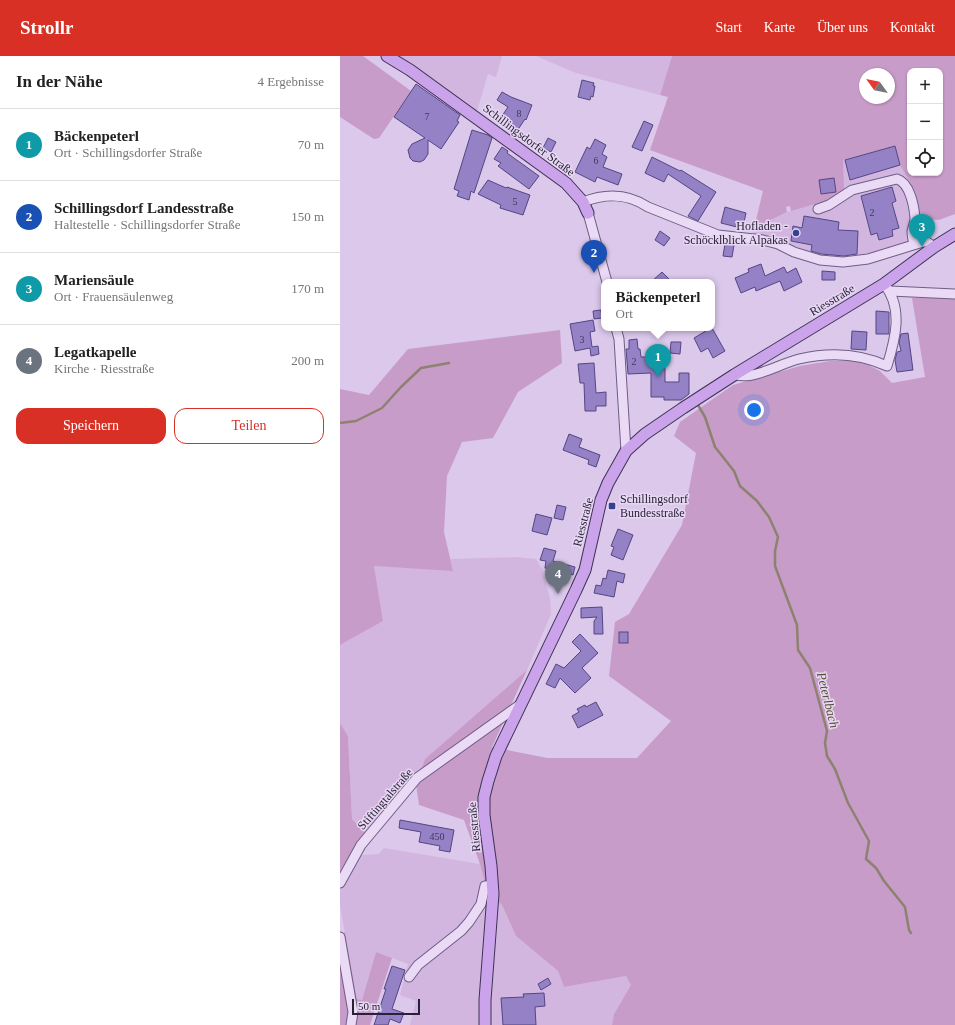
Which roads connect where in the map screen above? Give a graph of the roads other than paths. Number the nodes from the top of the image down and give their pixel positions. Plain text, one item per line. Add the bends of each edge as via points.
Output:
1 (388, 56) edge
2 (583, 202) junction
3 (818, 209) dead end
4 (588, 213) joint
5 (955, 234) edge
6 (914, 244) junction
7 (934, 247) junction
8 (606, 279) edge
9 (887, 288) junction
10 (955, 294) edge
11 (617, 331) edge
12 (734, 375) junction
13 (626, 451) junction
14 (522, 703) junction
15 (340, 883) edge
16 (492, 885) junction
17 (340, 937) edge
18 (409, 976) dead end
19 (351, 1025) edge
20 (484, 1025) edge

1 - 2 main road, Schillingsdorfer Straße via 538,161 566,183
2 - 4 main road, Schillingsdorfer Straße
2 - 6 street via 613,195 626,197 718,235 763,240 820,260 843,262 868,259
3 - 6 street via 852,190 902,180 907,186 913,208
4 - 8 street, Schillingsdorfer Straße
5 - 7 main road, Riesstraße
6 - 7 street via 927,242
7 - 9 main road, Riesstraße
9 - 10 street
9 - 12 main road, Riesstraße
9 - 12 street via 896,312 895,341 887,366 857,356 829,355 799,359 751,376
11 - 13 street
12 - 13 main road, Riesstraße via 645,434
13 - 14 main road, Riesstraße via 601,500 582,576
14 - 15 street, Stiftingtalstraße via 417,778 361,845
14 - 16 main road, Riesstraße via 496,756 484,797 484,822
16 - 18 street via 485,886 480,904 469,922
16 - 20 main road, Riesstraße via 493,912
17 - 19 street via 353,1012

